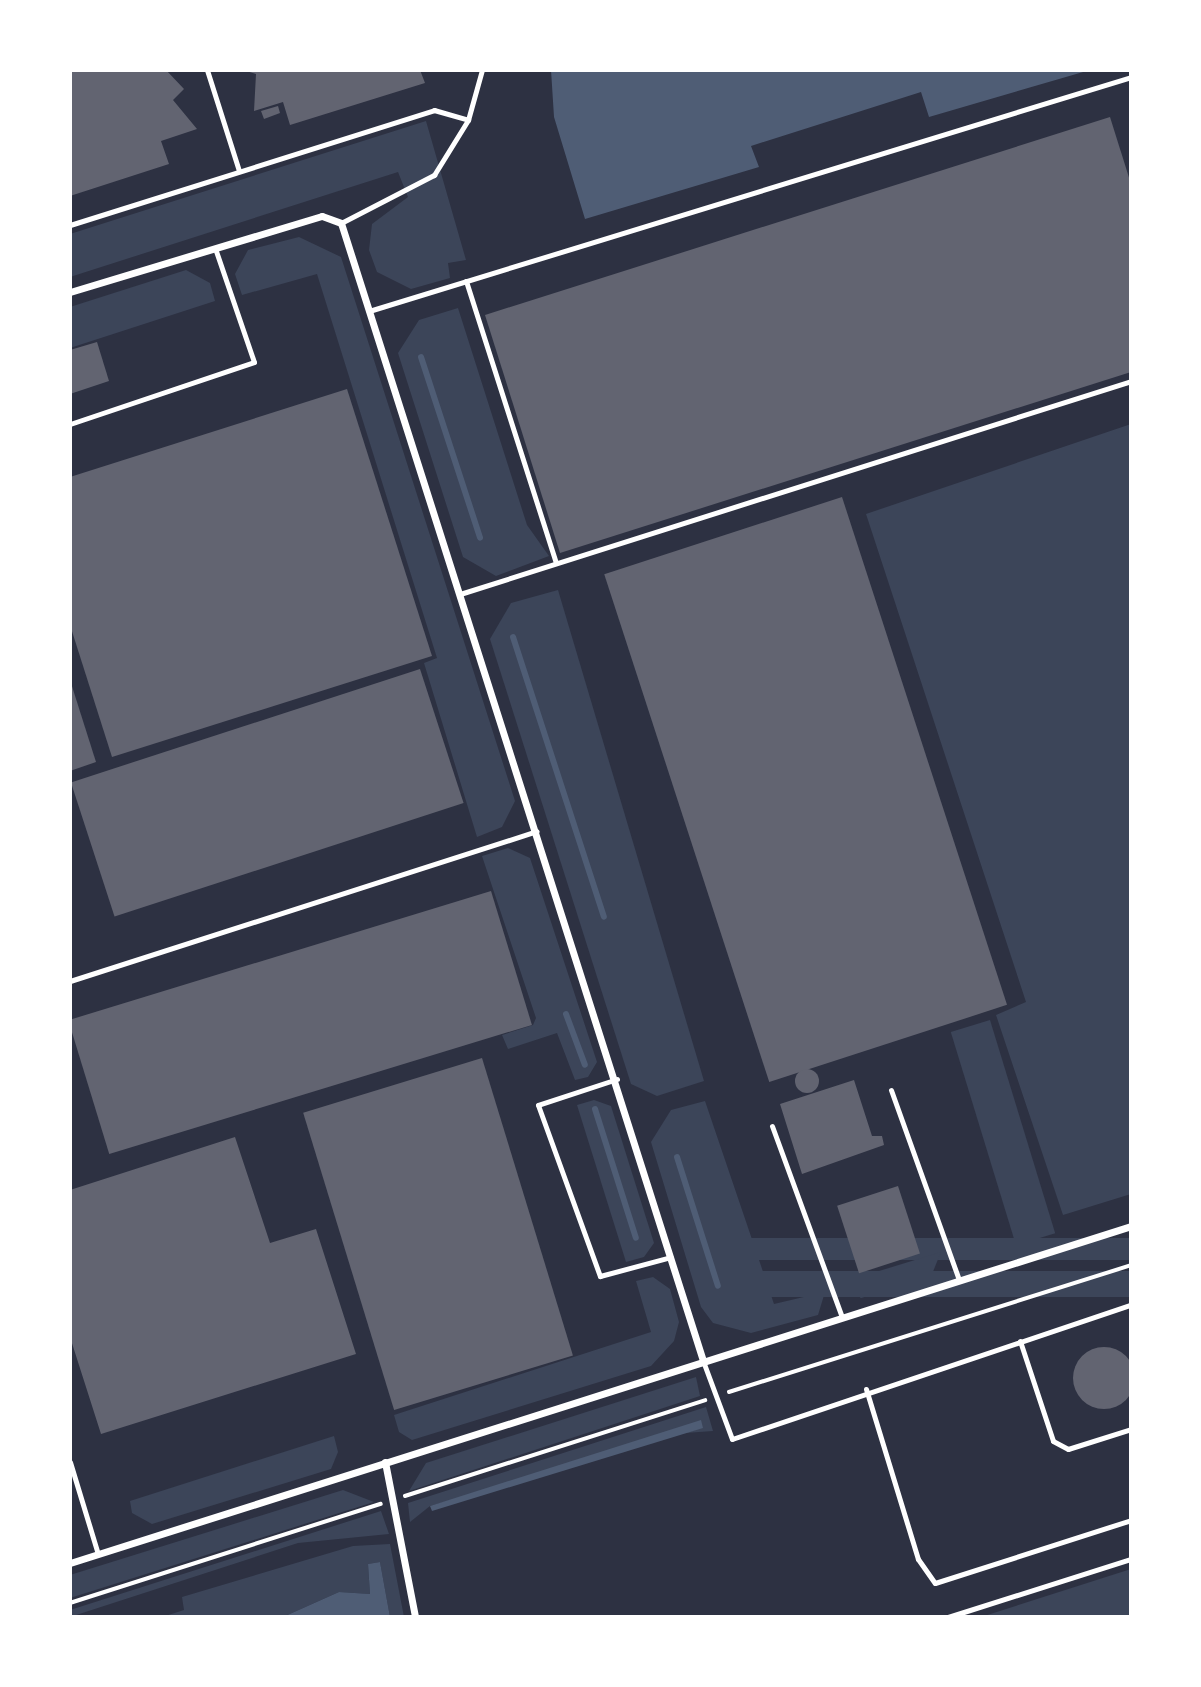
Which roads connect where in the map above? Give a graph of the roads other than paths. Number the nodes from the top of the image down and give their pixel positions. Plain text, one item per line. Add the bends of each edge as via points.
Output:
1 (207, 70) edge
2 (482, 70) edge
3 (1131, 78) edge
4 (468, 120) junction
5 (239, 171) junction
6 (341, 223) junction
7 (70, 225) edge
8 (214, 245) junction
9 (466, 281) junction
10 (70, 292) edge
11 (369, 311) junction
12 (1131, 381) edge
13 (70, 424) edge
14 (556, 563) junction
15 (460, 594) junction
16 (537, 831) junction
17 (70, 981) edge
18 (617, 1079) junction
19 (891, 1090) dead end
20 (772, 1126) dead end
21 (1131, 1226) edge
22 (671, 1256) junction
23 (959, 1280) junction
24 (1131, 1305) edge
25 (842, 1317) junction
26 (1020, 1341) junction
27 (703, 1362) junction
28 (866, 1390) junction
29 (1131, 1429) edge
30 (70, 1462) edge
31 (385, 1462) junction
32 (1131, 1520) edge
33 (98, 1554) junction
34 (1131, 1559) edge
35 (70, 1563) edge
36 (415, 1617) edge
37 (948, 1617) edge

1 - 5 lane
2 - 4 lane
3 - 9 lane
4 - 5 lane via 434,110
4 - 6 lane via 434,175
5 - 7 lane
6 - 8 street via 322,216
6 - 11 street
8 - 10 street
8 - 13 lane via 254,362
9 - 11 lane
9 - 14 lane
11 - 15 street
12 - 14 lane
14 - 15 lane
15 - 16 street
16 - 17 lane
16 - 18 street
18 - 22 street
18 - 22 lane via 538,1105 600,1276
19 - 23 lane
20 - 25 lane
21 - 23 street
22 - 27 street
23 - 25 street
24 - 26 lane
25 - 27 street
26 - 28 lane
26 - 29 lane via 1053,1441 1069,1449
27 - 28 lane via 732,1439
27 - 31 street
28 - 32 lane via 918,1559 935,1583
30 - 33 lane
31 - 33 street
31 - 36 street
33 - 35 street
34 - 37 lane

